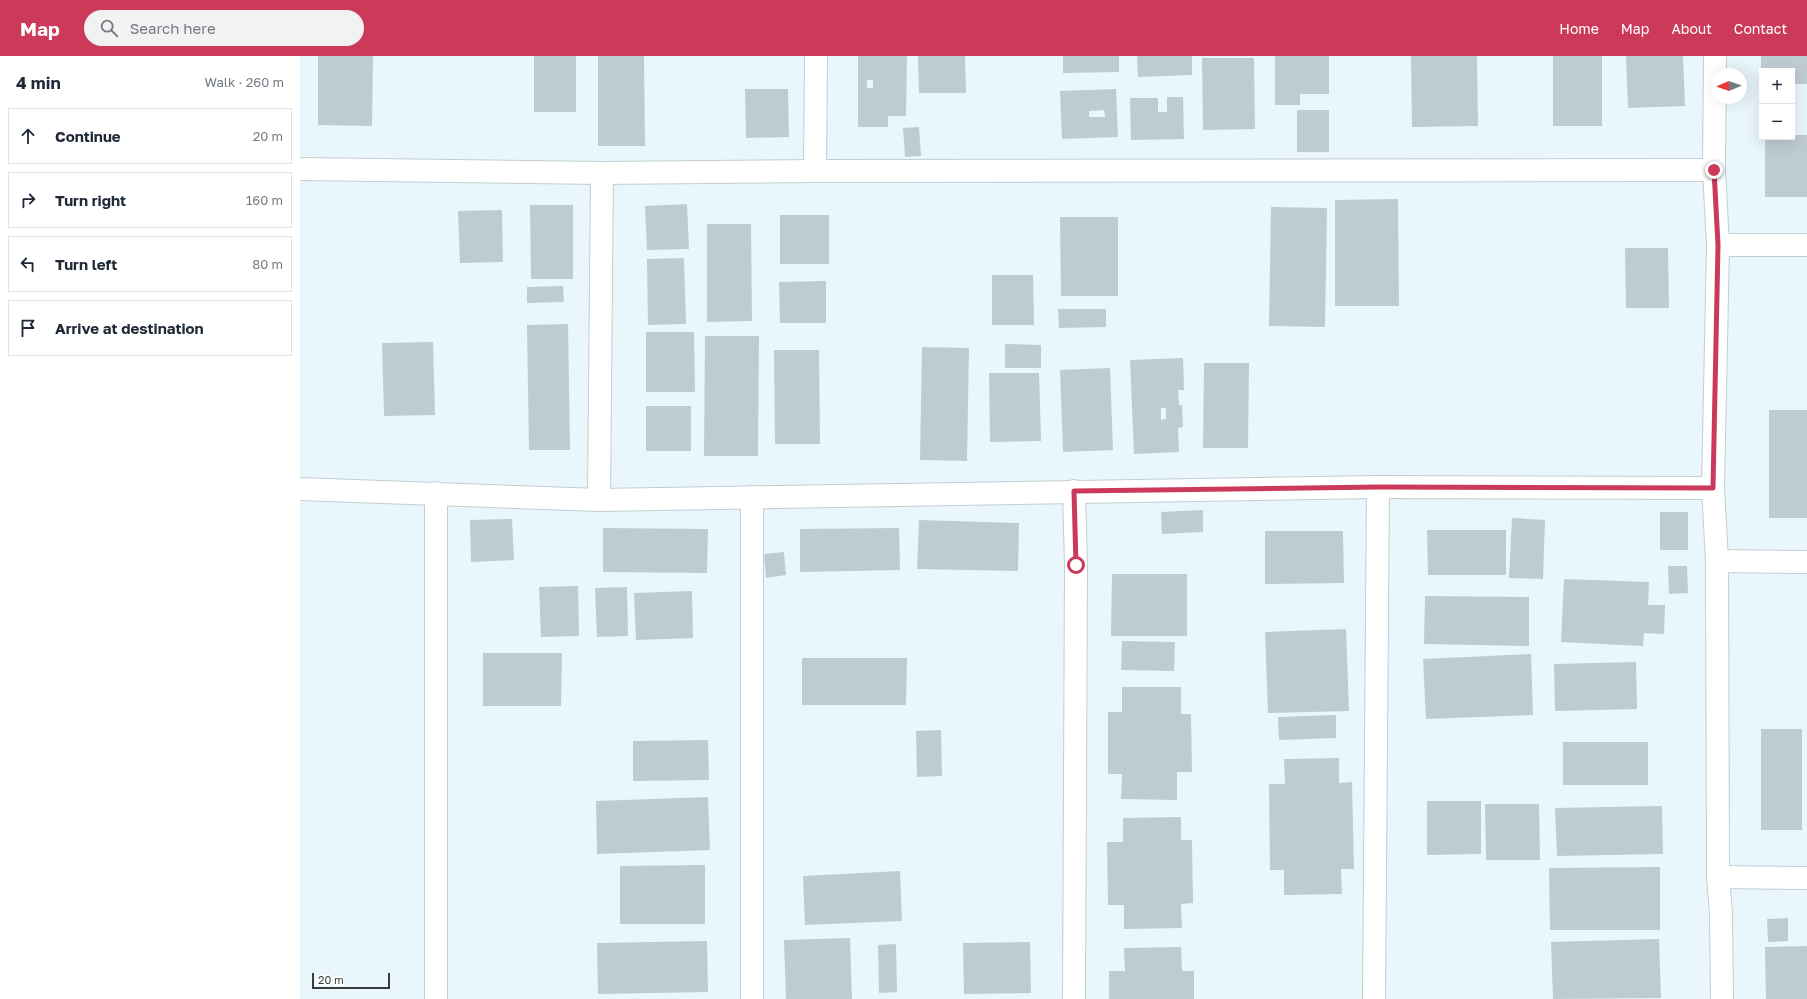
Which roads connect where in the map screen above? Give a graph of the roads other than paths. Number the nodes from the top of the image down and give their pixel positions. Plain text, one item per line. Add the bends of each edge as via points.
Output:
1 (816, 56) edge
2 (1715, 56) edge
3 (300, 169) edge
4 (1714, 170) junction
5 (815, 171) junction
6 (602, 173) junction
7 (1718, 245) junction
8 (1807, 245) edge
9 (1378, 487) junction
10 (1713, 488) junction
11 (300, 489) edge
12 (1074, 491) junction
13 (436, 493) junction
14 (752, 497) junction
15 (599, 500) junction
16 (1717, 561) junction
17 (1807, 562) edge
18 (1718, 877) junction
19 (1807, 878) edge
20 (436, 999) edge
21 (752, 999) edge
22 (1074, 999) edge
23 (1374, 999) edge
24 (1722, 999) edge

1 - 5 street
2 - 4 street
3 - 6 street
4 - 5 street
4 - 7 street
5 - 6 street
6 - 15 street
7 - 8 street
7 - 10 street
9 - 10 street
9 - 12 street
9 - 23 street
10 - 16 street
11 - 13 street
12 - 14 street
12 - 22 street
13 - 15 street
13 - 20 street
14 - 15 street
14 - 21 street
16 - 17 street
16 - 18 street
18 - 19 street
18 - 24 street

